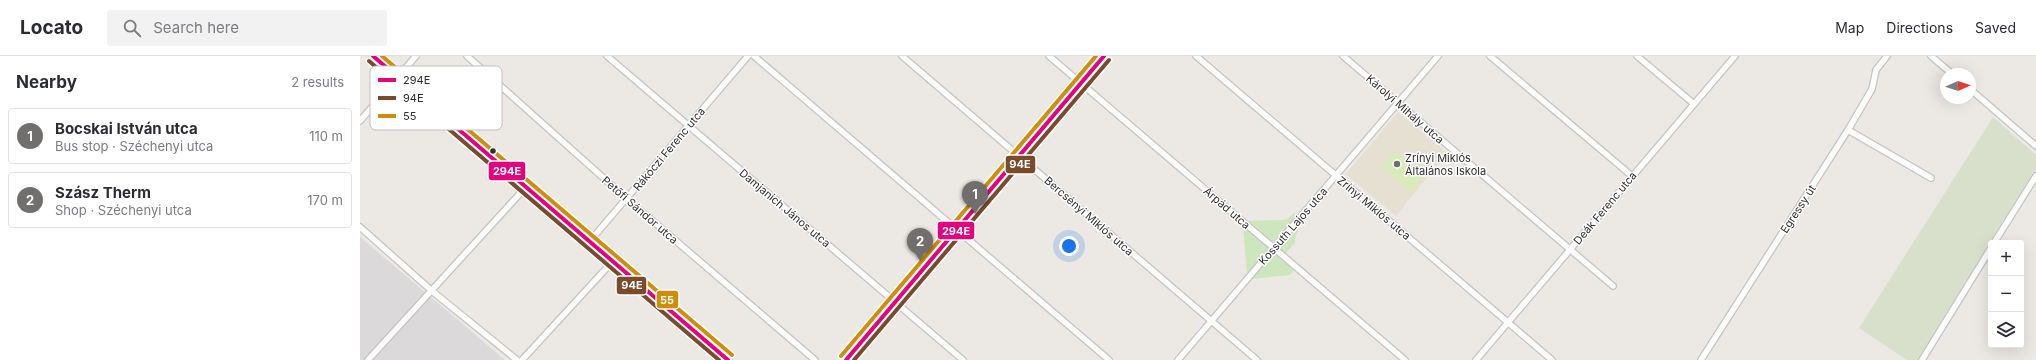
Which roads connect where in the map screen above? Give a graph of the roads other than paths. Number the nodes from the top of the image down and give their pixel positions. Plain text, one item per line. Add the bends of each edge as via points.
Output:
1 (373, 56) edge
2 (416, 56) edge
3 (467, 56) edge
4 (607, 56) edge
5 (748, 56) edge
6 (754, 56) edge
7 (902, 56) edge
8 (1049, 56) edge
9 (1104, 56) edge
10 (1196, 56) edge
11 (1343, 56) edge
12 (1438, 56) edge
13 (1490, 56) edge
14 (1637, 56) edge
15 (1735, 56) edge
16 (1887, 56) edge
17 (1931, 56) edge
18 (385, 66) edge
19 (407, 66) edge
20 (478, 66) edge
21 (1945, 68) edge
22 (1081, 83) junction
23 (502, 87) edge
24 (1976, 94) edge
25 (1398, 103) junction
26 (1694, 104) junction
27 (370, 110) edge
28 (360, 122) edge
29 (688, 125) junction
30 (460, 130) edge
31 (1848, 130) junction
32 (2036, 146) edge
33 (1019, 156) junction
34 (1336, 176) junction
35 (1632, 176) junction
36 (2036, 176) edge
37 (1931, 178) dead end
38 (526, 187) junction
39 (627, 199) junction
40 (360, 227) edge
41 (958, 229) junction
42 (1996, 240) edge
43 (590, 242) junction
44 (1274, 248) junction
45 (1570, 250) junction
46 (1988, 253) edge
47 (613, 261) junction
48 (1613, 286) dead end
49 (432, 291) junction
50 (895, 302) junction
51 (1212, 321) junction
52 (1508, 322) junction
53 (368, 360) edge
54 (517, 360) edge
55 (522, 360) edge
56 (728, 360) edge
57 (815, 360) edge
58 (846, 360) edge
59 (963, 360) edge
60 (1109, 360) edge
61 (1178, 360) edge
62 (1257, 360) edge
63 (1405, 360) edge
64 (1476, 360) edge
65 (1552, 360) edge
66 (1701, 360) edge
67 (1922, 360) edge

1 - 18 main road
2 - 19 street
3 - 20 street, Petőfi Sándor utca
4 - 29 street, Damjanich János utca
5 - 29 street, Rákóczi Ferenc utca
6 - 41 street
7 - 33 street, Bercsényi Miklós utca
8 - 22 street, Árpád utca
9 - 22 street
10 - 34 street, Zrínyi Miklós utca
11 - 25 street, Károlyi Mihály utca
12 - 25 street, Kossuth Lajos utca
13 - 35 street
14 - 26 street
15 - 26 street, Deák Ferenc utca
16 - 31 street, Egressy út via 1876,70 1872,89
17 - 21 street
22 - 33 street
22 - 44 street, Árpád utca
23 - 39 street, Petőfi Sándor utca
24 - 32 street
25 - 34 street, Kossuth Lajos utca
25 - 45 street, Károlyi Mihály utca
26 - 35 street, Deák Ferenc utca
27 - 28 street
29 - 39 street, Rákóczi Ferenc utca
29 - 50 street, Damjanich János utca
30 - 38 main road
31 - 37 street
31 - 66 street, Egressy út
33 - 41 street
33 - 51 street, Bercsényi Miklós utca
34 - 44 street, Kossuth Lajos utca
34 - 52 street, Zrínyi Miklós utca
35 - 45 street, Deák Ferenc utca
36 - 42 street
38 - 43 main road
38 - 49 street
39 - 43 street, Rákóczi Ferenc utca
39 - 57 street, Petőfi Sándor utca
40 - 49 street
41 - 50 street
41 - 60 street
43 - 47 main road
44 - 51 street, Kossuth Lajos utca
44 - 63 street, Árpád utca
45 - 48 street, Károlyi Mihály utca
45 - 52 street, Deák Ferenc utca
46 - 67 street
47 - 55 street
47 - 56 main road
49 - 53 street
49 - 54 street
50 - 58 street
50 - 59 street, Damjanich János utca
51 - 61 street, Kossuth Lajos utca
51 - 62 street, Bercsényi Miklós utca
52 - 64 street, Deák Ferenc utca
52 - 65 street, Zrínyi Miklós utca

